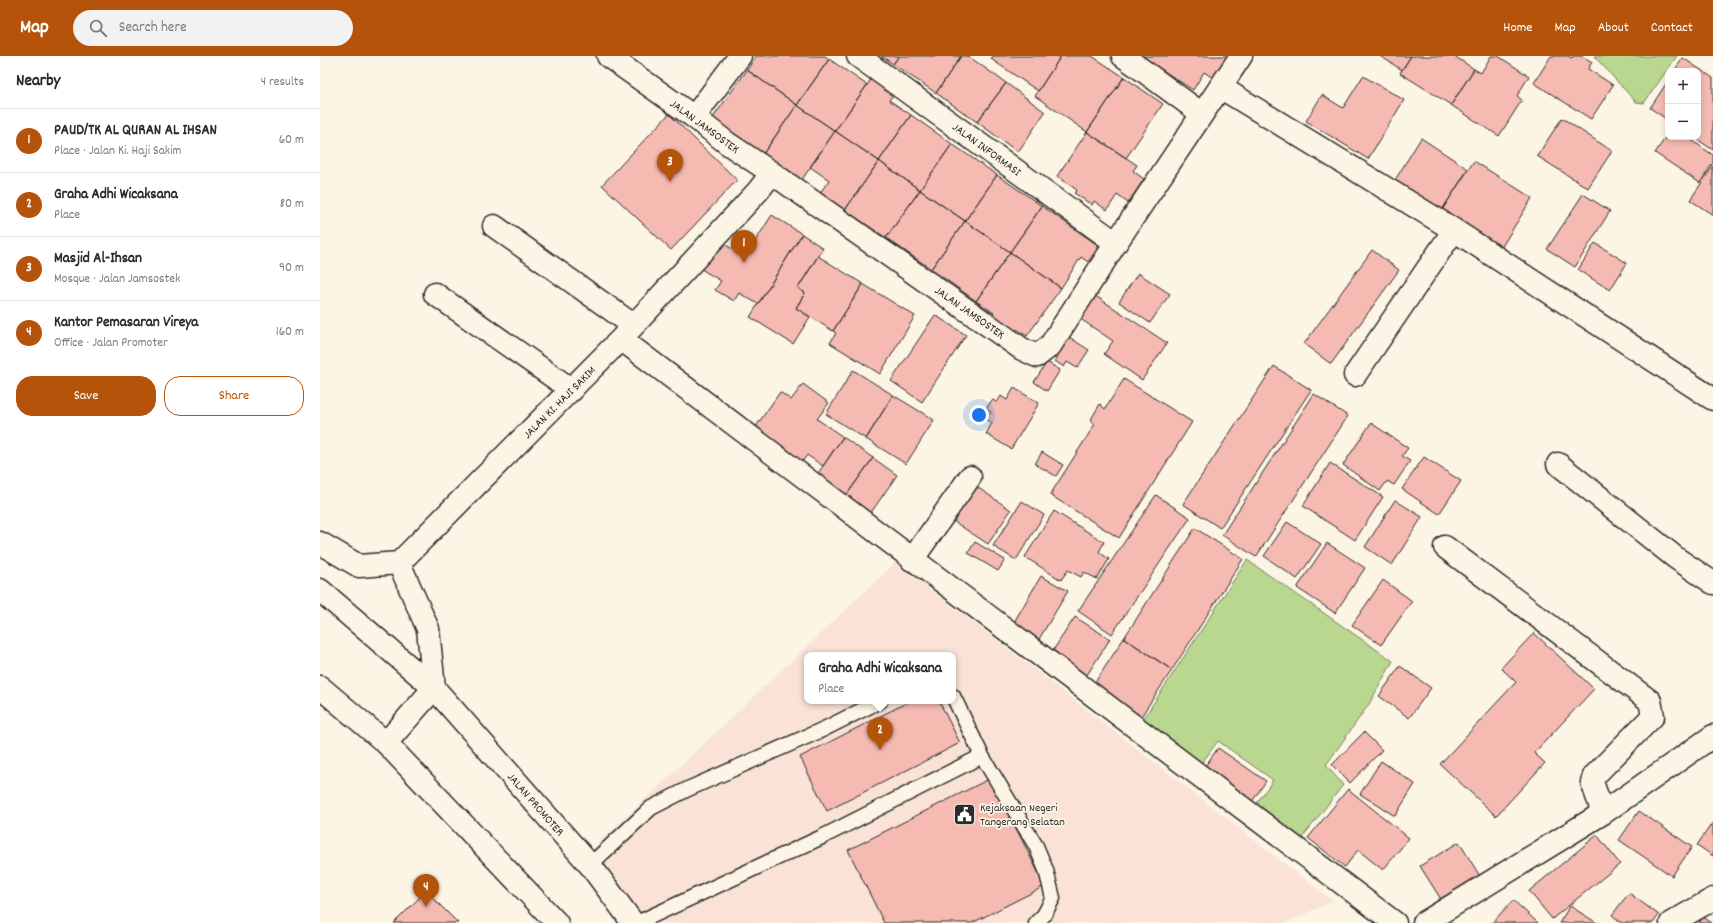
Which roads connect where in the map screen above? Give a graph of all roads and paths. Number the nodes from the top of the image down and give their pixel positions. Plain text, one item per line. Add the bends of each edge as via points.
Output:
1 (608, 56) edge
2 (740, 56) edge
3 (858, 56) edge
4 (1123, 56) edge
5 (1241, 56) edge
6 (1220, 88) junction
7 (1202, 114) junction
8 (694, 117) junction
9 (772, 173) junction
10 (494, 226) dead end
11 (1454, 230) junction
12 (1116, 243) junction
13 (435, 294) dead end
14 (627, 332) junction
15 (1355, 375) dead end
16 (572, 390) junction
17 (1713, 399) edge
18 (1558, 464) dead end
19 (970, 477) dead end
20 (320, 543) edge
21 (1445, 547) dead end
22 (912, 560) junction
23 (399, 563) junction
24 (1713, 583) edge
25 (320, 590) edge
26 (320, 687) edge
27 (434, 688) junction
28 (956, 702) edge
29 (874, 704) edge
30 (1713, 736) edge
31 (386, 744) junction
32 (982, 756) junction
33 (1603, 812) junction
34 (590, 865) junction
35 (1713, 898) edge
36 (558, 923) edge
37 (633, 923) edge
38 (637, 923) edge
39 (1036, 923) edge
40 (1395, 923) edge
41 (1424, 923) edge
42 (1672, 923) edge

1 - 8 street, JALAN JAMSOSTEK
2 - 8 street
3 - 12 street, JALAN INFORMASI
4 - 7 street
5 - 6 street, JALAN JAMSOSTEK
6 - 7 street, JALAN JAMSOSTEK
6 - 11 street
7 - 12 street, JALAN JAMSOSTEK
8 - 9 street, JALAN JAMSOSTEK
9 - 12 street, JALAN JAMSOSTEK via 1022,349 1037,356 1050,346
9 - 14 street, JALAN KI. HAJI SAKIM
10 - 14 street
11 - 15 street
11 - 17 street
13 - 16 street
14 - 16 street, JALAN KI. HAJI SAKIM
14 - 22 street
16 - 23 street, JALAN KI. HAJI SAKIM
18 - 24 street via 1676,558
19 - 22 street
20 - 23 street via 360,566
21 - 33 street via 1650,701 1652,716 1594,776 1592,782
22 - 40 street
23 - 27 street via 428,629
25 - 27 street, JALAN PROMOTER
26 - 31 street
27 - 31 street
27 - 34 street, JALAN PROMOTER
28 - 32 lane
29 - 34 lane via 651,808
30 - 33 street
31 - 36 street
32 - 38 lane via 822,837
32 - 39 lane via 1036,846 1046,870 1053,898 1044,915
33 - 41 street
34 - 37 street, JALAN PROMOTER
35 - 42 street

